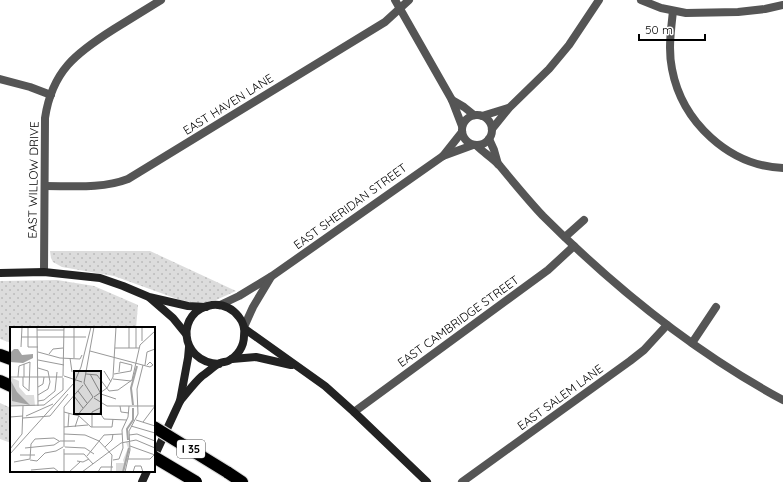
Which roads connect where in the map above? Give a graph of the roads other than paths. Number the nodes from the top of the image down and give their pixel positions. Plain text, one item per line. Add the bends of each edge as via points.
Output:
1 (161, 0) edge
2 (395, 0) edge
3 (409, 0) edge
4 (599, 0) edge
5 (641, 0) edge
6 (783, 5) edge
7 (400, 8) junction
8 (673, 11) junction
9 (0, 79) edge
10 (51, 95) junction
11 (452, 100) junction
12 (509, 108) junction
13 (478, 116) junction
14 (462, 129) junction
15 (492, 129) junction
16 (489, 139) junction
17 (475, 145) junction
18 (443, 156) junction
19 (498, 164) junction
20 (783, 168) edge
21 (44, 186) junction
22 (584, 220) dead end
23 (565, 236) junction
24 (574, 246) junction
25 (44, 272) junction
26 (0, 273) edge
27 (272, 276) junction
28 (149, 297) junction
29 (220, 305) junction
30 (206, 307) junction
31 (716, 307) dead end
32 (667, 325) junction
33 (245, 328) junction
34 (186, 334) junction
35 (692, 342) junction
36 (189, 347) junction
37 (0, 355) edge
38 (10, 359) edge
39 (232, 359) junction
40 (219, 364) junction
41 (295, 366) junction
42 (0, 381) edge
43 (10, 386) edge
44 (783, 400) edge
45 (180, 401) junction
46 (354, 412) junction
47 (155, 428) edge
48 (155, 455) edge
49 (155, 458) edge
50 (147, 472) edge
51 (142, 482) edge
52 (196, 482) edge
53 (242, 482) edge
54 (427, 482) edge
55 (462, 482) edge

1 - 10 street, EAST WILLOW DRIVE via 76,55 56,81
2 - 7 street
3 - 7 street, EAST HAVEN LANE
4 - 12 street via 573,40 549,69
5 - 8 street
6 - 8 street via 738,12
7 - 11 street
7 - 21 street, EAST HAVEN LANE via 385,22 128,179 96,186
8 - 20 street via 670,39 672,69 677,88 696,122 709,137 741,158
9 - 10 street
10 - 21 street, EAST WILLOW DRIVE via 45,118
11 - 13 street
11 - 14 street
12 - 13 street
12 - 15 street
13 - 14 street via 465,121
13 - 15 street via 490,124
14 - 17 street via 467,142
14 - 18 street, EAST SHERIDAN STREET
15 - 16 street
16 - 17 street via 482,145
16 - 19 street
17 - 18 street, EAST SHERIDAN STREET
17 - 19 street
18 - 27 street, EAST SHERIDAN STREET
19 - 23 street via 522,194
21 - 25 street, EAST WILLOW DRIVE
22 - 23 street
23 - 24 street
24 - 32 street
24 - 46 street, EAST CAMBRIDGE STREET via 548,270
25 - 26 main road
25 - 28 main road via 100,278
27 - 29 street, EAST SHERIDAN STREET
27 - 33 street, EAST SHERIDAN STREET via 253,307
28 - 30 main road via 188,306
28 - 34 main road via 173,318
29 - 30 main road
29 - 33 main road via 234,312
30 - 34 main road via 191,318
31 - 35 street
32 - 35 street
32 - 55 street, EAST SALEM LANE via 630,361
33 - 39 main road via 244,342
33 - 41 main road
34 - 36 main road
35 - 44 street via 727,367
36 - 40 main road via 200,359
36 - 45 main road
37 - 38 highway
39 - 40 main road
39 - 41 main road via 256,357
40 - 45 main road via 200,378
41 - 46 main road via 325,386
42 - 43 highway
45 - 48 main road
46 - 54 main road
47 - 53 highway, I 35, bridge
49 - 52 highway, I 35, bridge
50 - 51 main road

